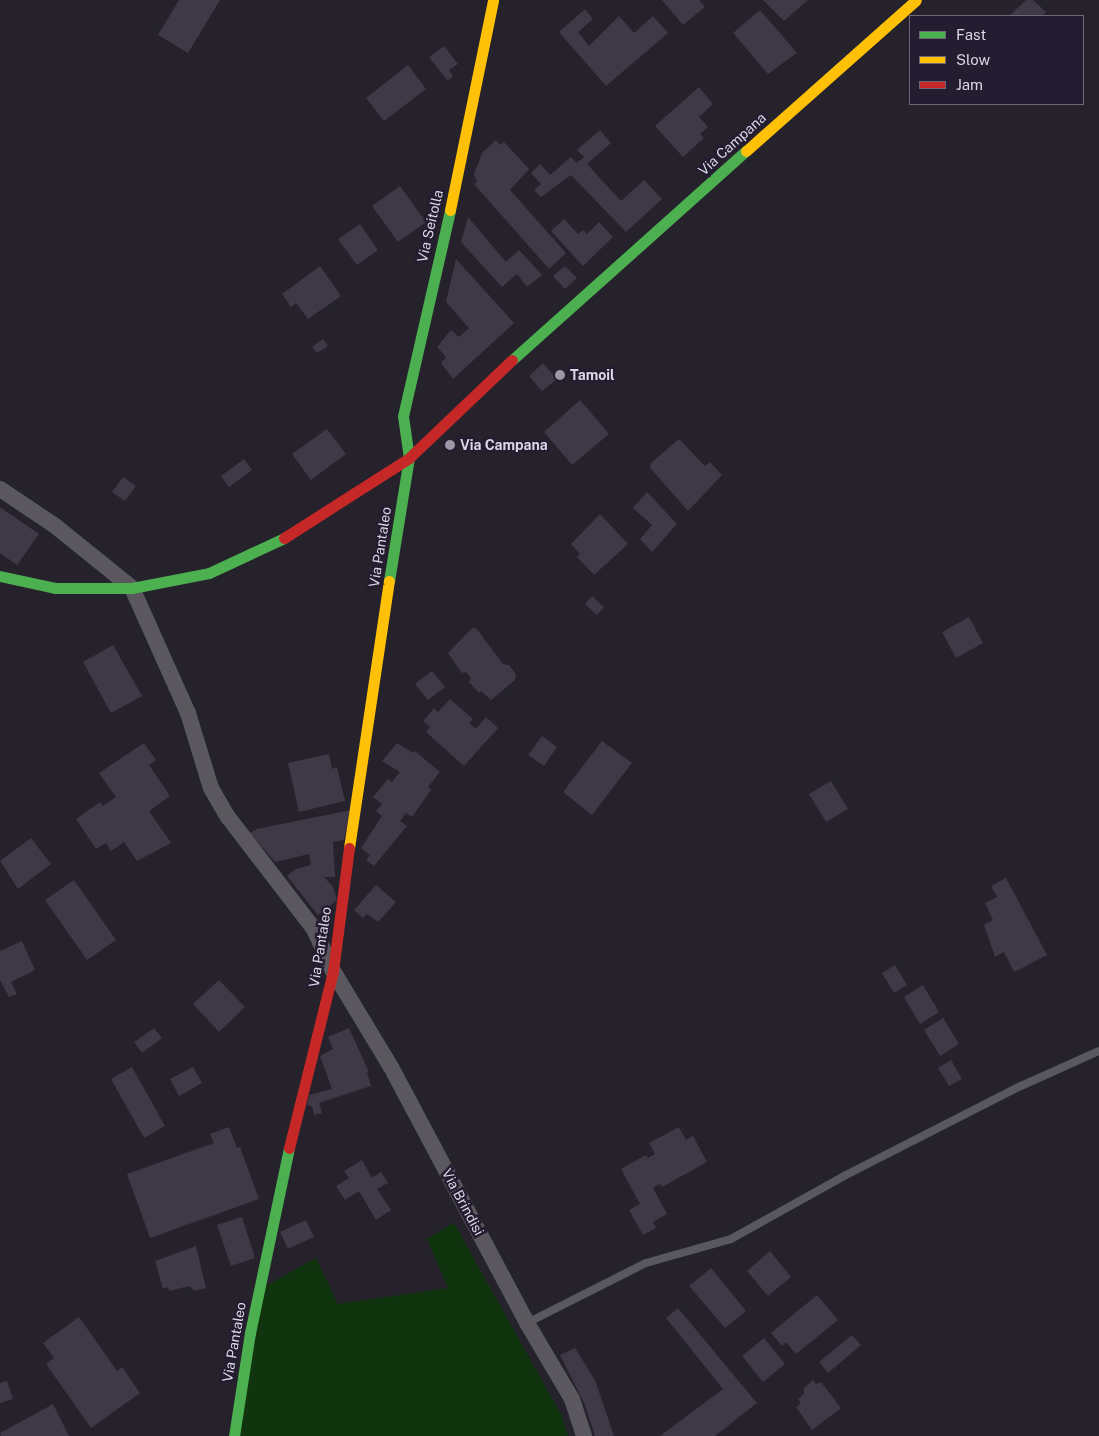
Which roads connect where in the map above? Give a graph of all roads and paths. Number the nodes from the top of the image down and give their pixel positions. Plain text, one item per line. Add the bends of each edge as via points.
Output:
1 (493, 0) edge
2 (916, 0) edge
3 (409, 458) junction
4 (0, 489) edge
5 (0, 576) edge
6 (132, 588) junction
7 (333, 971) junction
8 (1099, 1051) edge
9 (527, 1323) junction
10 (234, 1436) edge
11 (584, 1436) edge

1 - 3 street, Via Seitolla via 466,140 411,372 403,416
2 - 3 street, Via Campana via 532,341
3 - 6 street, Via Campana via 300,531 209,573
3 - 7 street, Via Pantaleo via 357,784
4 - 6 street via 54,525
5 - 6 street, Via Campana via 55,588
6 - 7 street, Via Brindisi via 188,713 211,788 228,817 314,929
7 - 9 street, Via Brindisi via 391,1067
7 - 10 street, Via Pantaleo via 291,1140 250,1333
8 - 9 lane via 862,1167 731,1239 646,1263
9 - 11 street, Via Brindisi via 572,1399

